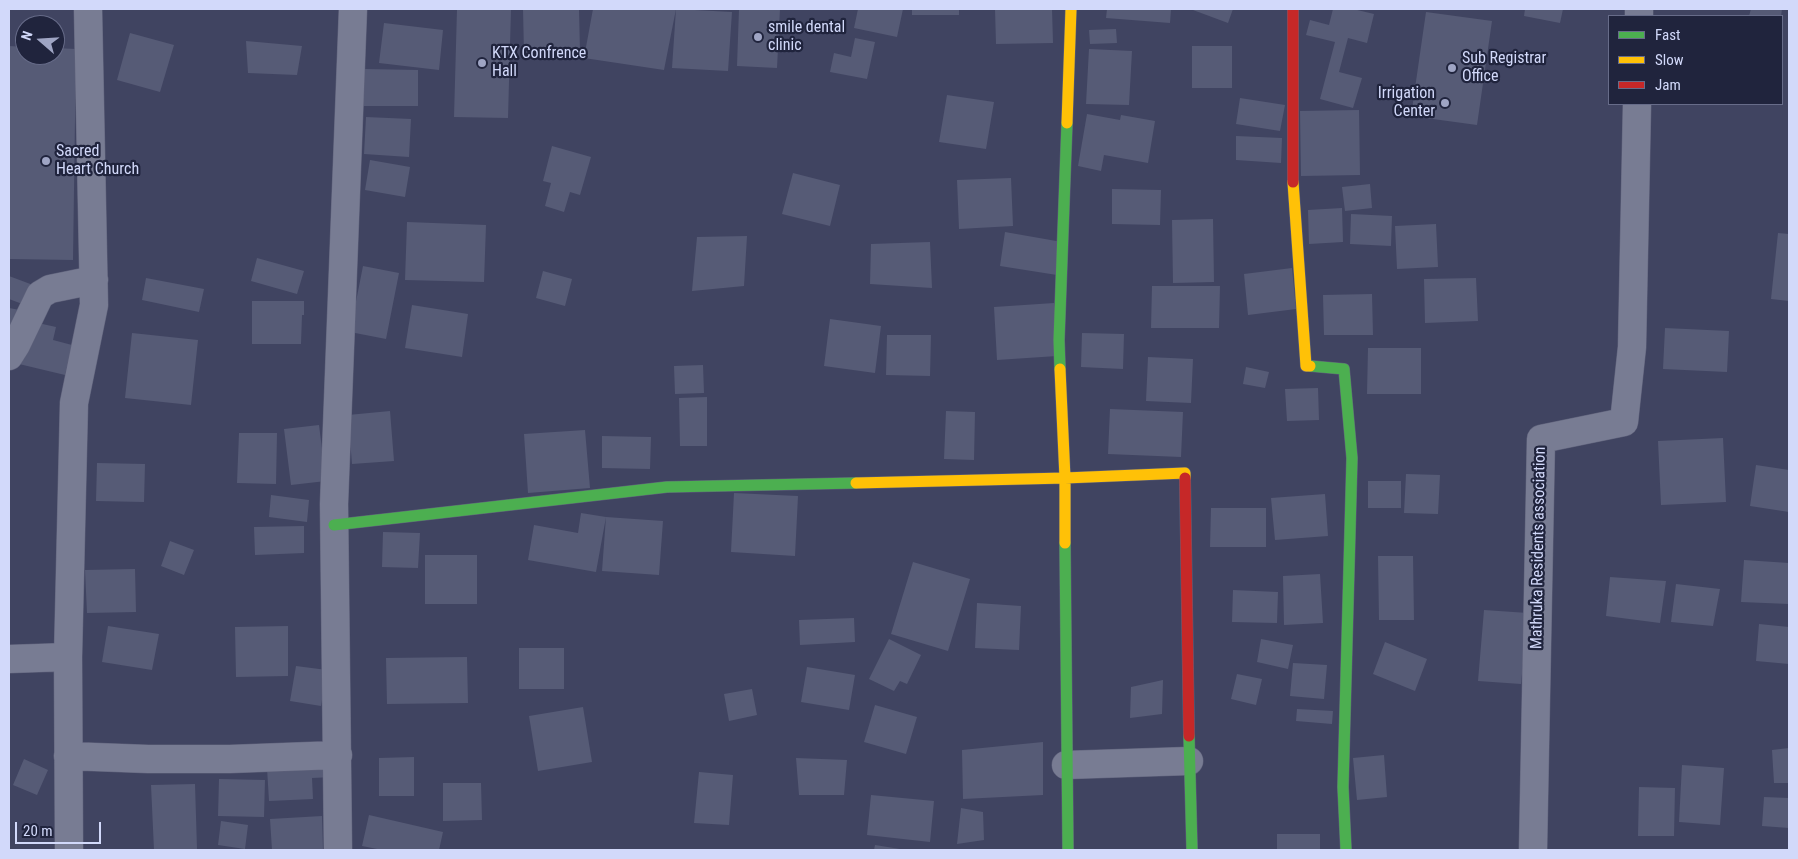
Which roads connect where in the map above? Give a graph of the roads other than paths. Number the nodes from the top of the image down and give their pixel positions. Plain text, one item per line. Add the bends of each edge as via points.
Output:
1 (88, 9) edge
2 (353, 9) edge
3 (1071, 9) edge
4 (1293, 9) edge
5 (1637, 105) edge
6 (94, 280) junction
7 (9, 356) edge
8 (1065, 478) junction
9 (334, 525) junction
10 (68, 657) junction
11 (9, 659) edge
12 (338, 755) junction
13 (68, 756) junction
14 (1189, 761) junction
15 (1066, 765) junction
16 (69, 850) edge
17 (338, 850) edge
18 (1068, 850) edge
19 (1192, 850) edge
20 (1346, 850) edge
21 (1533, 850) edge

1 - 6 street
2 - 9 street
3 - 8 street via 1059,340
4 - 20 street via 1293,175 1306,366 1344,369 1352,458 1343,787
5 - 21 street, Mathruka Residents association via 1632,347 1624,422 1541,439
6 - 7 street via 50,289 40,295
6 - 10 street via 94,306 74,404
8 - 9 street via 667,487
8 - 14 street via 1185,473
8 - 15 street
9 - 12 street
10 - 11 street
10 - 13 street
12 - 13 street via 230,759
12 - 17 street
13 - 16 street
14 - 15 street
14 - 19 street
15 - 18 street

